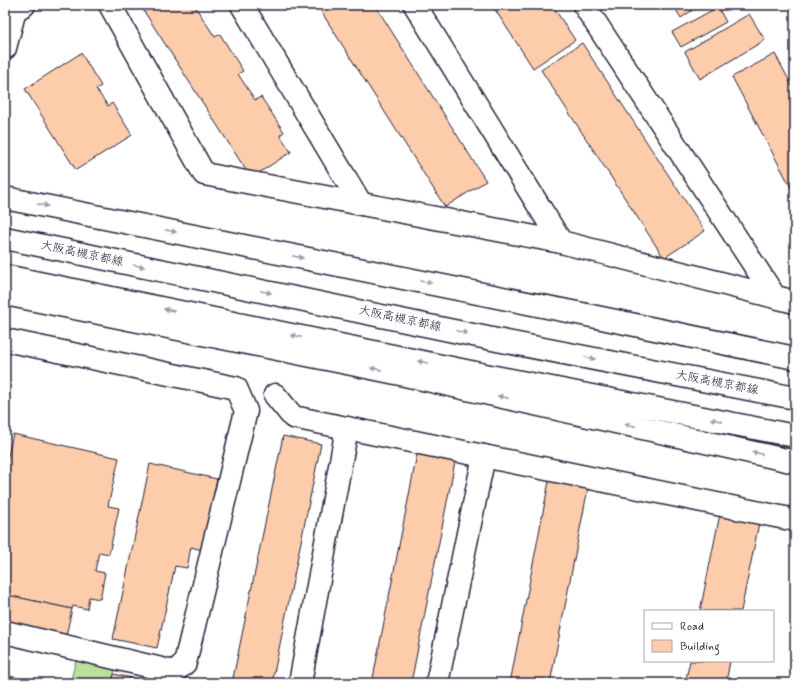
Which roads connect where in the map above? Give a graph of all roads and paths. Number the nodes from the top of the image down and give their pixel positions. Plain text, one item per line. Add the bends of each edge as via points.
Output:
1 (24, 5) edge
2 (110, 5) edge
3 (242, 5) edge
4 (415, 5) edge
5 (584, 5) edge
6 (5, 48) edge
7 (5, 198) edge
8 (361, 204) junction
9 (5, 238) edge
10 (561, 242) junction
11 (5, 276) edge
12 (5, 294) edge
13 (785, 300) edge
14 (5, 340) edge
15 (795, 358) edge
16 (275, 395) dead end
17 (795, 398) edge
18 (347, 428) junction
19 (795, 436) edge
20 (484, 456) junction
21 (795, 462) edge
22 (795, 520) edge
23 (5, 632) edge
24 (300, 683) edge
25 (437, 683) edge

1 - 6 street via 15,10
2 - 8 street via 204,174
3 - 8 street
4 - 10 street
5 - 13 street
7 -> 15 street
8 - 10 street
9 -> 17 street, 大阪高槻京都線
10 - 13 street
19 -> 11 street
21 -> 12 street via 391,372
14 - 23 street via 236,388 246,411 185,663 174,672
16 - 18 street via 293,417
18 - 20 street
18 - 24 street
20 - 22 street
20 - 25 street

